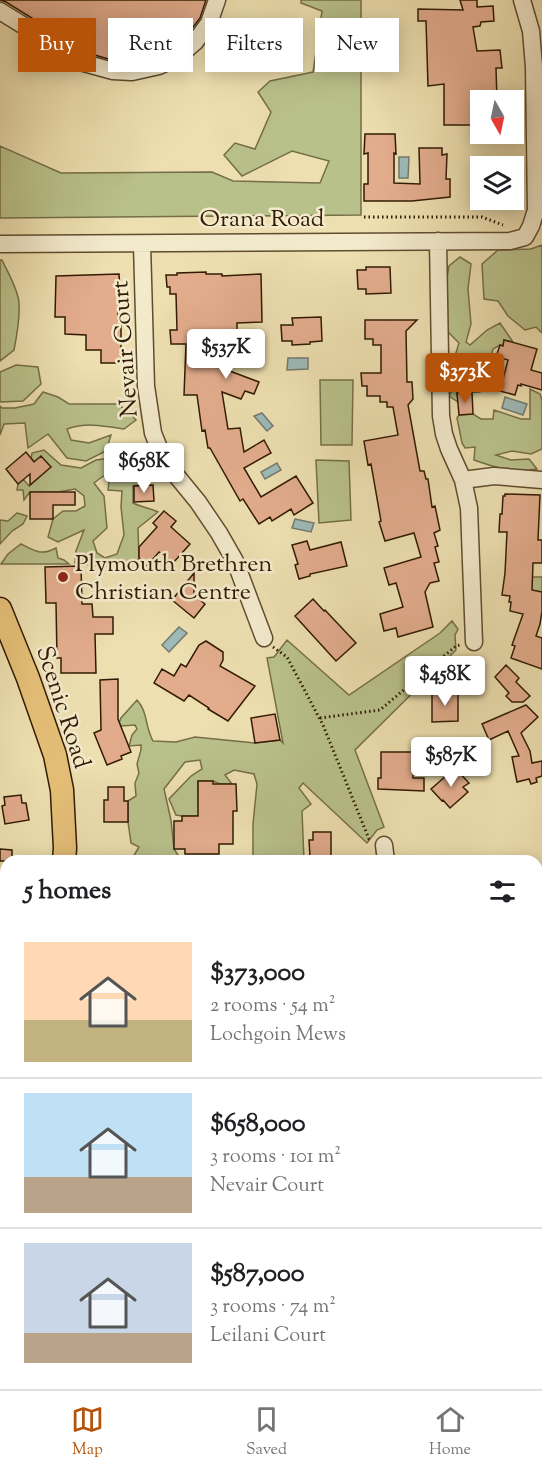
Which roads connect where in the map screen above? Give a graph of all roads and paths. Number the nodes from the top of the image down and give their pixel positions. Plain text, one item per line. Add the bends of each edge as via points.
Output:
1 (217, 0) edge
2 (522, 0) edge
3 (0, 11) edge
4 (364, 217) dead end
5 (509, 228) dead end
6 (438, 241) junction
7 (0, 243) edge
8 (142, 244) junction
9 (463, 480) junction
10 (542, 480) edge
11 (0, 609) edge
12 (264, 638) joint
13 (474, 642) joint
14 (319, 718) junction
15 (385, 853) edge
16 (64, 855) edge

1 - 3 street via 209,23 178,57 132,72 84,63
2 - 6 street, Orana Road via 531,31 534,67 536,210 531,226 525,237 510,241
4 - 5 path via 482,217
6 - 8 street, Orana Road
6 - 9 street via 441,416 449,449
7 - 8 street, Orana Road
8 - 12 street, Nevair Court via 146,386 153,433 171,469 219,532 235,561
9 - 10 street via 494,476
9 - 13 street via 469,508
11 - 16 main road, Scenic Road via 55,755 62,790
12 - 14 path via 287,657
13 - 14 path via 456,646 380,710
14 - 15 path via 369,839

